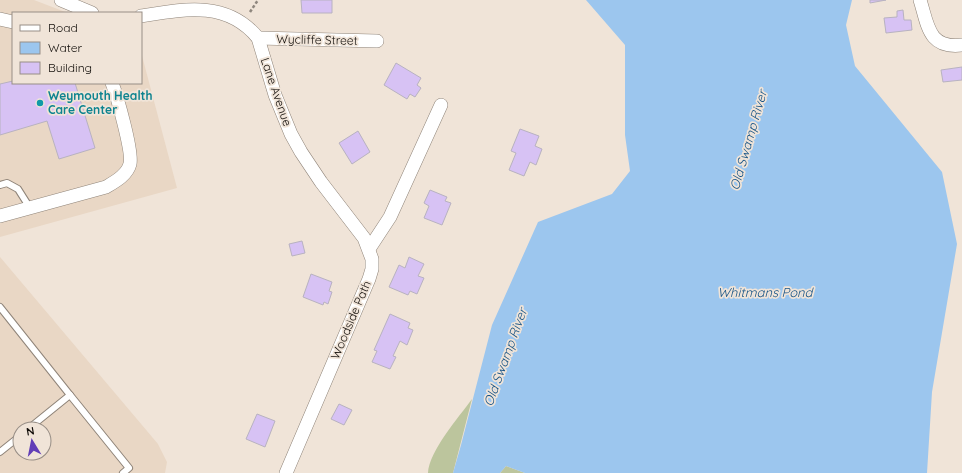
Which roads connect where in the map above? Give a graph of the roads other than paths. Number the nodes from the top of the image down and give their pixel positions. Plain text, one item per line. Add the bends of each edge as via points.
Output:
1 (61, 0) edge
2 (920, 0) edge
3 (90, 12) edge
4 (142, 16) edge
5 (0, 18) edge
6 (12, 22) edge
7 (258, 38) junction
8 (377, 41) dead end
9 (962, 46) edge
10 (112, 84) edge
11 (442, 104) dead end
12 (0, 185) edge
13 (30, 208) junction
14 (0, 216) edge
15 (369, 249) junction
16 (0, 307) edge
17 (70, 395) junction
18 (38, 421) edge
19 (12, 442) edge
20 (0, 452) edge
21 (123, 473) edge
22 (286, 473) edge

1 - 3 street
2 - 9 street via 933,37 944,45
4 - 7 street, Lane Avenue via 191,8 220,11 233,16 252,30
5 - 6 street
7 - 8 street, Wycliffe Street
7 - 15 street, Lane Avenue via 275,95 291,134 321,182 358,228
10 - 13 street via 129,145 130,164 121,179 106,186
11 - 15 street via 390,217
12 - 13 lane via 7,183 18,189
13 - 14 street
15 - 22 street, Woodside Path via 372,264 370,278
16 - 17 lane
17 - 18 lane
17 - 21 lane via 129,468
19 - 20 lane

